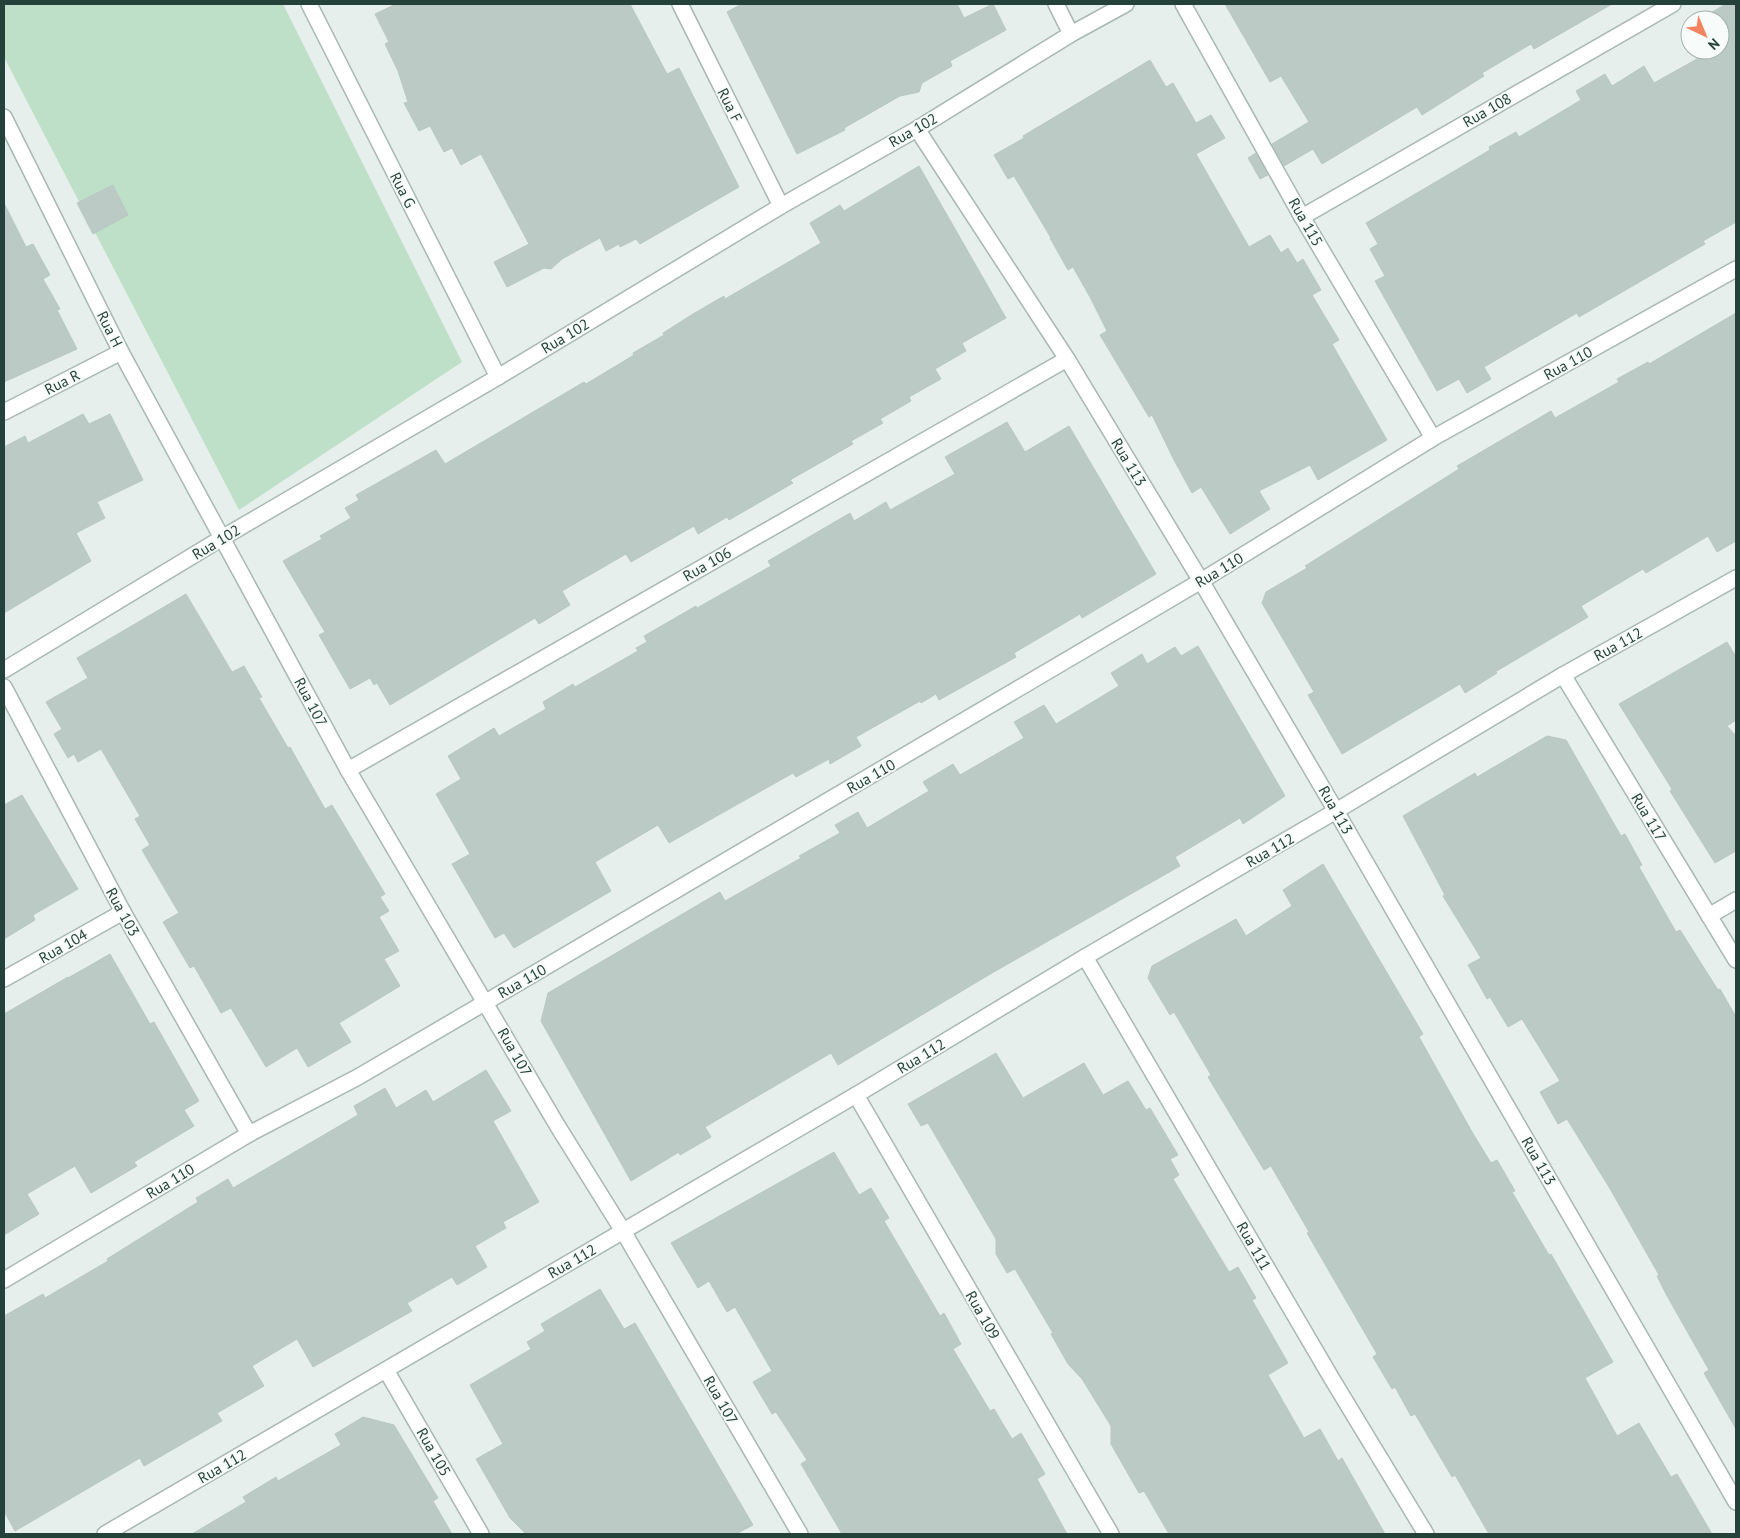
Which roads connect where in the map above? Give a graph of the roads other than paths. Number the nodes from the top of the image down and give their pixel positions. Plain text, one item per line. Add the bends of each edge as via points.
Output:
1 (309, 4) edge
2 (680, 4) edge
3 (1056, 4) edge
4 (1126, 4) edge
5 (1182, 4) edge
6 (1673, 4) edge
7 (1071, 34) junction
8 (4, 117) edge
9 (918, 129) junction
10 (781, 206) junction
11 (1302, 217) junction
12 (1736, 269) edge
13 (121, 352) junction
14 (1066, 359) junction
15 (498, 377) junction
16 (4, 412) edge
17 (1433, 438) junction
18 (222, 538) junction
19 (1736, 578) edge
20 (1201, 581) junction
21 (4, 670) edge
22 (1563, 675) junction
23 (4, 687) edge
24 (348, 770) junction
25 (1336, 811) junction
26 (1736, 900) edge
27 (123, 912) junction
28 (1709, 916) junction
29 (1085, 957) junction
30 (1736, 960) edge
31 (4, 979) edge
32 (486, 1002) junction
33 (856, 1095) junction
34 (249, 1134) junction
35 (623, 1231) junction
36 (4, 1280) edge
37 (386, 1370) junction
38 (1736, 1502) edge
39 (105, 1534) edge
40 (481, 1534) edge
41 (800, 1534) edge
42 (1111, 1534) edge
43 (1426, 1534) edge

1 - 15 street, Rua G
2 - 10 street, Rua F
3 - 7 street
4 - 7 street, Rua 102
5 - 11 street, Rua 115
6 - 11 street, Rua 108
7 - 9 street, Rua 102
8 - 13 street, Rua H
9 - 10 street, Rua 102
9 - 14 street, Rua 113
10 - 15 street, Rua 102
11 - 17 street, Rua 115
12 - 17 street, Rua 110
13 - 16 street, Rua R
13 - 18 street, Rua H
14 - 20 street, Rua 113
14 - 24 street, Rua 106
15 - 18 street, Rua 102
17 - 20 street, Rua 110
18 - 21 street, Rua 102
18 - 24 street, Rua 107
19 - 22 street, Rua 112
20 - 25 street, Rua 113
20 - 32 street, Rua 110
22 - 25 street, Rua 112
22 - 28 street, Rua 117
23 - 27 street, Rua 103
24 - 32 street, Rua 107
25 - 29 street, Rua 112
25 - 38 street, Rua 113
26 - 28 street
27 - 31 street, Rua 104
27 - 34 street, Rua 103
28 - 30 street, Rua 117
29 - 33 street, Rua 112
29 - 43 street, Rua 111
32 - 34 street, Rua 110 via 358,1077
32 - 35 street, Rua 107
33 - 35 street, Rua 112
33 - 42 street, Rua 109
34 - 36 street, Rua 110
35 - 37 street, Rua 112
35 - 41 street, Rua 107
37 - 39 street, Rua 112
37 - 40 street, Rua 105

